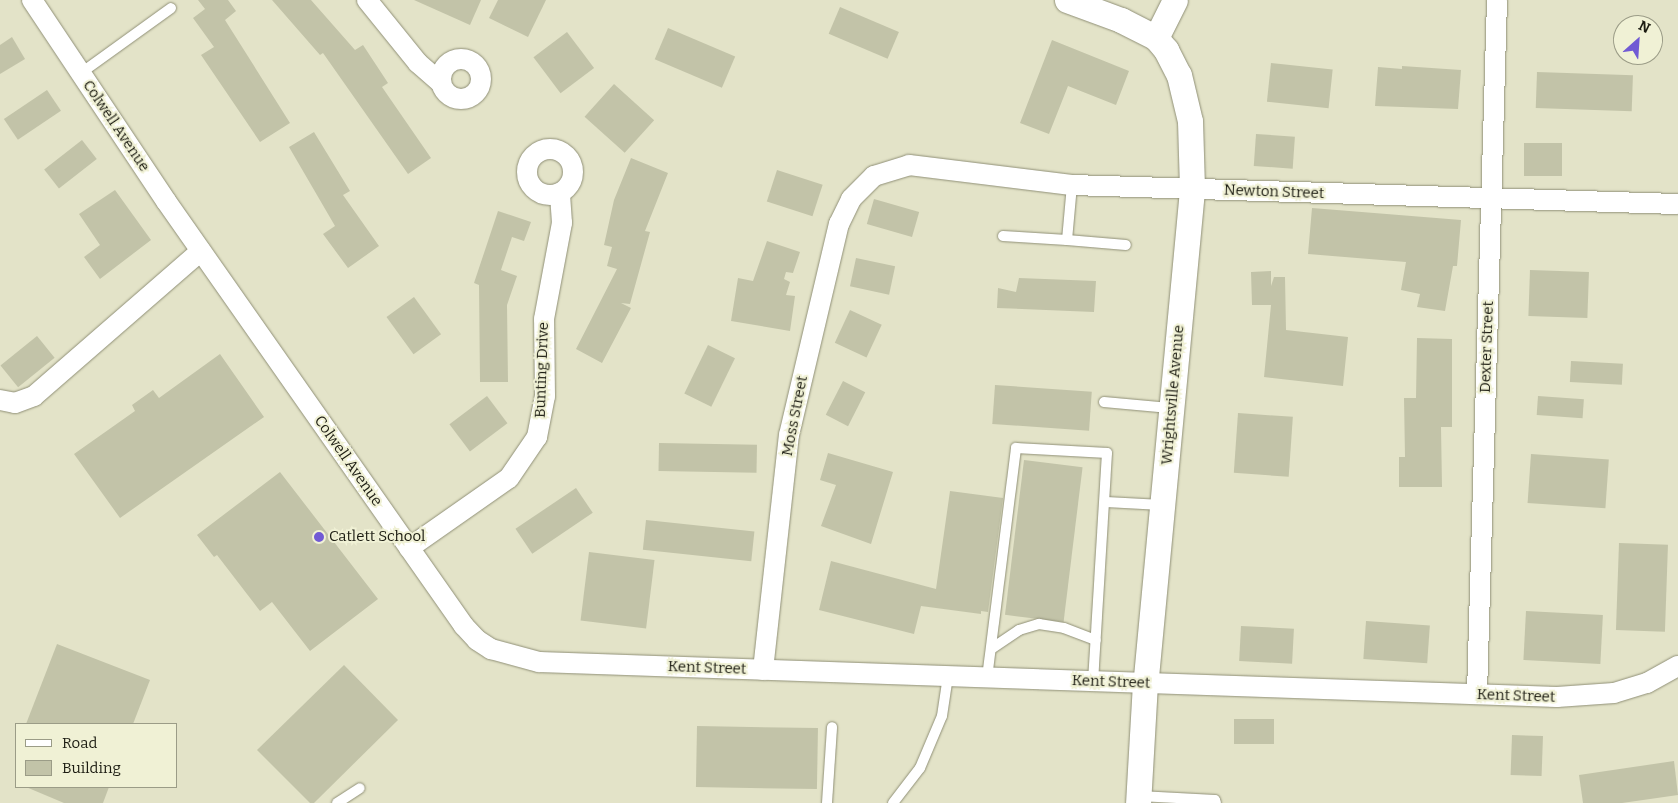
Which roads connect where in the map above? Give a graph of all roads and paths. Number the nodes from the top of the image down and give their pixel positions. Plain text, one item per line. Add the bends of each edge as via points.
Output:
1 (32, 0) edge
2 (367, 0) edge
3 (1067, 0) edge
4 (1175, 0) edge
5 (1497, 0) edge
6 (171, 8) dead end
7 (1156, 38) junction
8 (81, 73) junction
9 (442, 83) dead end
10 (874, 176) joint
11 (1072, 185) junction
12 (1192, 190) junction
13 (560, 193) dead end
14 (1491, 199) junction
15 (1678, 204) edge
16 (1003, 236) dead end
17 (1067, 240) junction
18 (1126, 245) dead end
19 (201, 251) junction
20 (0, 400) edge
21 (1104, 402) dead end
22 (1171, 408) junction
23 (1106, 502) junction
24 (1162, 505) junction
25 (409, 548) junction
26 (1096, 640) junction
27 (991, 649) junction
28 (539, 662) joint
29 (1678, 666) edge
30 (763, 670) junction
31 (948, 676) junction
32 (987, 678) junction
33 (1093, 682) junction
34 (1145, 683) junction
35 (1477, 694) junction
36 (832, 727) dead end
37 (360, 788) dead end
38 (1138, 799) edge
39 (337, 803) edge
40 (827, 803) edge
41 (894, 803) edge
42 (1216, 803) edge

1 - 8 street, Colwell Avenue
2 - 9 street via 418,63
3 - 7 street via 1121,20
4 - 7 street
5 - 14 street, Dexter Street
6 - 8 lane
7 - 12 street, Wrightsville Avenue via 1174,63 1186,96
8 - 19 street, Colwell Avenue
10 - 11 street, Newton Street via 909,165
10 - 30 street, Moss Street via 851,199 840,224 789,435
11 - 12 street, Newton Street
11 - 17 lane
12 - 14 street, Newton Street
12 - 22 street, Wrightsville Avenue
13 - 25 street, Bunting Drive via 562,222 544,319 545,396 537,437 529,454 509,478
14 - 15 street, Newton Street
14 - 35 street, Dexter Street
16 - 17 lane
17 - 18 lane
19 - 20 street via 34,396 15,403
19 - 25 street, Colwell Avenue
21 - 22 lane
22 - 24 street, Wrightsville Avenue
23 - 24 lane
23 - 26 lane
23 - 27 lane via 1107,453 1016,448
24 - 34 street, Wrightsville Avenue
25 - 28 street, Colwell Avenue via 477,640 502,653
26 - 27 lane via 1064,628 1039,624 1019,630
26 - 33 lane
27 - 32 lane
28 - 30 street, Kent Street
29 - 35 street, Kent Street via 1647,683 1614,693 1557,697
30 - 31 street, Kent Street
31 - 32 street, Kent Street
31 - 41 lane via 942,716 920,768
32 - 33 street, Kent Street
33 - 34 street, Kent Street
34 - 35 street, Kent Street
34 - 38 street, Wrightsville Avenue
36 - 40 lane
37 - 39 lane
38 - 42 lane via 1216,800

